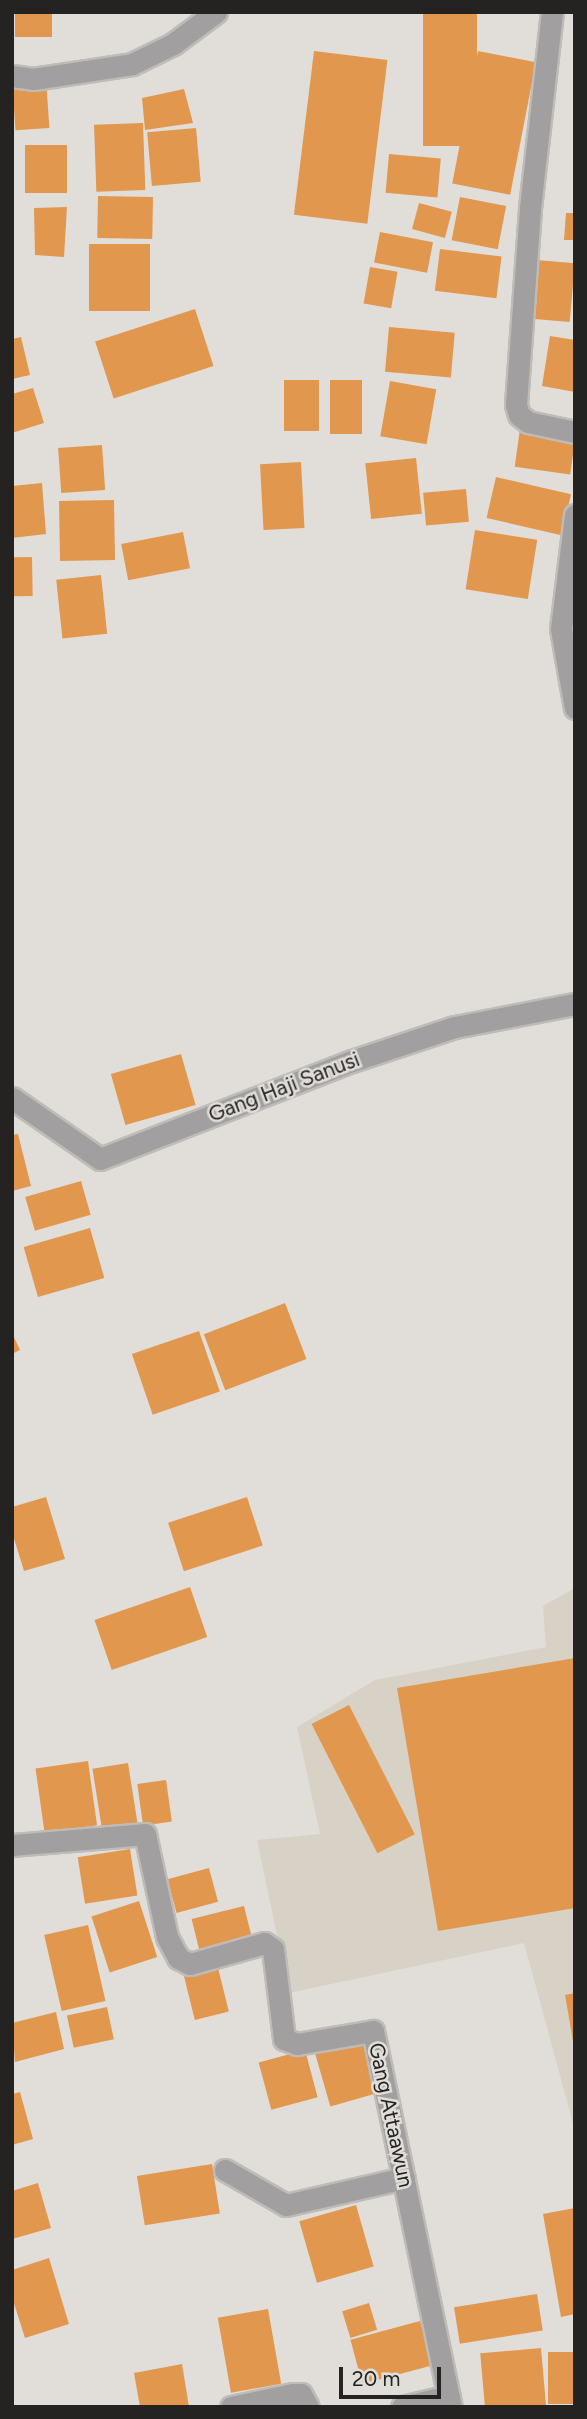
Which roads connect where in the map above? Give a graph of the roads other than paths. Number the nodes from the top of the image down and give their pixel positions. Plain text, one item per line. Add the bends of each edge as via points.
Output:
1 (216, 12) edge
2 (552, 12) edge
3 (12, 75) edge
4 (575, 432) edge
5 (575, 515) edge
6 (575, 708) edge
7 (575, 1004) edge
8 (12, 1098) edge
9 (12, 1845) edge
10 (225, 2170) dead end
11 (404, 2178) junction
12 (450, 2401) edge
13 (231, 2407) edge
14 (308, 2407) edge
15 (402, 2407) edge

1 - 3 street via 173,44 132,64 33,79
2 - 4 street via 530,209 516,405 528,422
5 - 6 street via 561,629
7 - 8 street, Gang Haji Sanusi via 455,1027 339,1065 100,1159
9 - 11 street, Gang Attaawun via 145,1834 167,1937 178,1958 190,1964 264,1943 273,1949 284,2039 297,2044 373,2031
10 - 11 street via 286,2205
11 - 12 street, Gang Attaawun
12 - 15 street
13 - 14 street via 293,2393 301,2394

